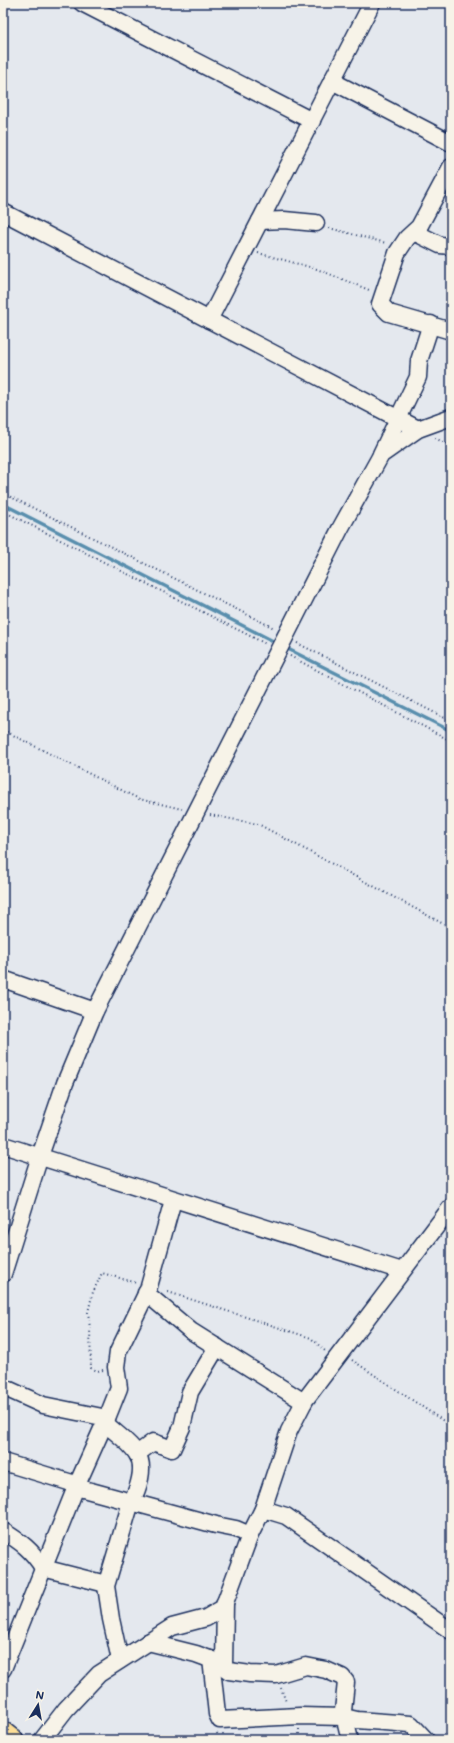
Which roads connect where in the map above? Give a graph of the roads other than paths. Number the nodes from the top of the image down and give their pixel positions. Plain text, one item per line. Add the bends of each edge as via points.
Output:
1 (82, 3) edge
2 (372, 3) edge
3 (332, 81) junction
4 (312, 121) junction
5 (451, 143) edge
6 (451, 167) edge
7 (3, 212) edge
8 (260, 221) junction
9 (316, 223) road end
10 (414, 232) junction
11 (451, 246) edge
12 (209, 320) junction
13 (431, 324) junction
14 (451, 331) edge
15 (451, 417) edge
16 (398, 418) junction
17 (418, 429) junction
18 (381, 455) junction
19 (3, 979) edge
20 (95, 1011) junction
21 (3, 1145) edge
22 (40, 1156) junction
23 (173, 1200) junction
24 (451, 1207) edge
25 (402, 1272) junction
26 (3, 1274) edge
27 (148, 1290) junction
28 (217, 1347) junction
29 (3, 1387) edge
30 (304, 1402) junction
31 (106, 1421) junction
32 (138, 1454) junction
33 (3, 1462) edge
34 (76, 1487) junction
35 (132, 1502) junction
36 (263, 1509) junction
37 (3, 1531) edge
38 (250, 1535) junction
39 (43, 1568) junction
40 (106, 1584) junction
41 (225, 1602) junction
42 (451, 1631) edge
43 (148, 1642) junction
44 (120, 1660) junction
45 (217, 1663) junction
46 (3, 1669) edge
47 (344, 1717) junction
48 (3, 1732) edge
49 (13, 1740) edge
50 (42, 1740) edge
51 (350, 1740) edge
52 (426, 1740) edge

1 - 4 street
2 - 3 street
3 - 4 street
3 - 5 street
4 - 8 street
6 - 10 street
7 - 12 street
8 - 9 street
8 - 12 street
10 - 11 street via 440,245
10 - 13 street via 397,253 380,304 389,313
12 - 16 street
13 - 14 street
13 - 16 street via 419,361 418,377
15 - 17 street
16 - 17 street
16 - 18 street
17 - 18 street
18 - 20 street via 340,529
19 - 20 street
20 - 22 street via 65,1083
21 - 22 street
22 - 23 street
22 - 26 street
23 - 25 street
23 - 27 street
24 - 25 street
25 - 30 street
27 - 28 street via 191,1331
27 - 31 street via 118,1352 116,1367 119,1388
28 - 30 street
28 - 32 street via 190,1392 182,1426 172,1449 153,1442
29 - 31 street via 43,1405
30 - 36 street via 289,1431
31 - 32 street
31 - 34 street
32 - 35 street via 141,1462 140,1478
33 - 34 street via 72,1483
34 - 35 street
34 - 39 street
35 - 38 street via 236,1529
35 - 40 street
36 - 38 street
36 - 42 street via 286,1516
37 - 39 street via 20,1541 35,1555
38 - 41 street
39 - 40 street
39 - 46 street
40 - 44 street
41 - 43 street via 223,1608 206,1618 172,1627
41 - 45 street
43 - 44 street
43 - 45 street via 169,1646
44 - 50 street via 99,1674 66,1709
45 - 47 street via 229,1672 250,1674 276,1675 306,1666 326,1670 342,1677 346,1682
45 - 47 street via 217,1714 220,1720 291,1716
47 - 51 street
47 - 52 street via 411,1724
48 - 49 main road

